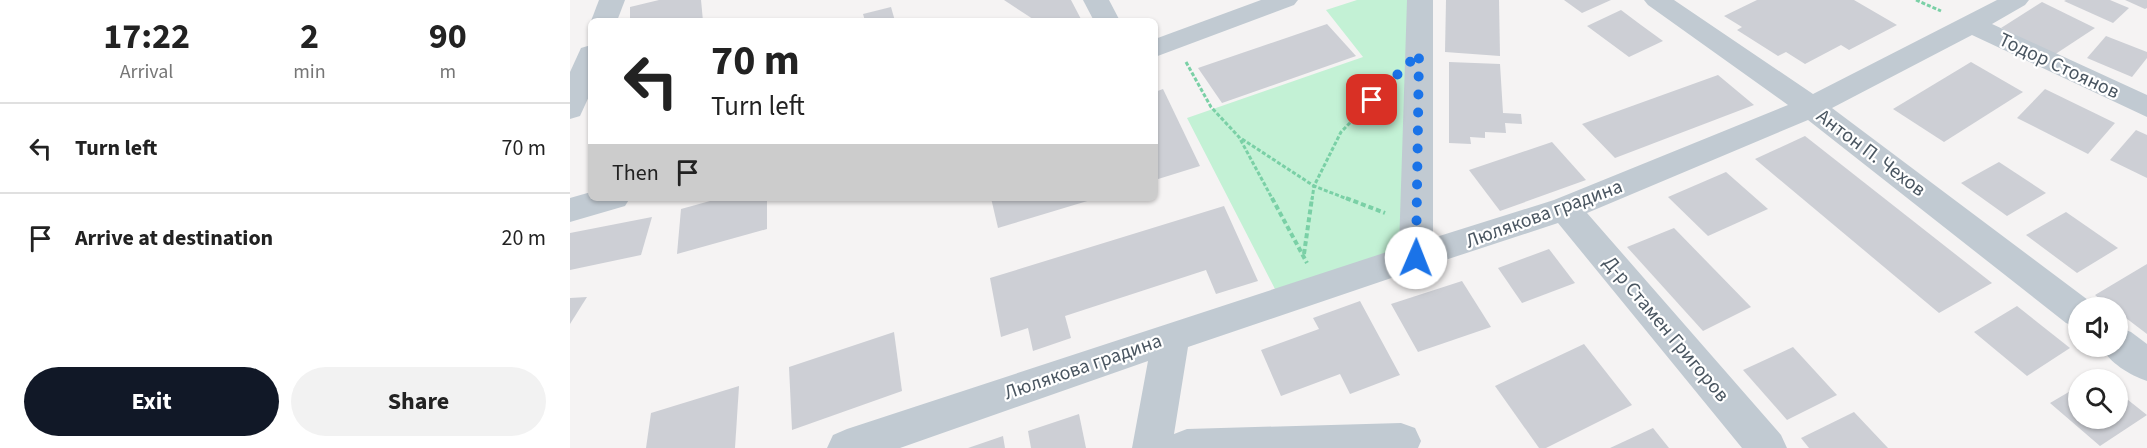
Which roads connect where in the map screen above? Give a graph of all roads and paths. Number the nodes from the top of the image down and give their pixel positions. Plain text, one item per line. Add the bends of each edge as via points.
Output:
1 (612, 0) edge
2 (1096, 0) edge
3 (1285, 0) edge
4 (1420, 0) edge
5 (1657, 0) edge
6 (2016, 0) edge
7 (605, 18) edge
8 (1105, 18) edge
9 (1972, 25) junction
10 (1165, 46) edge
11 (1419, 53) junction
12 (588, 65) edge
13 (1810, 107) junction
14 (2147, 107) edge
15 (570, 109) edge
16 (1239, 137) junction
17 (1314, 186) junction
18 (603, 201) edge
19 (1565, 209) junction
20 (570, 210) edge
21 (1395, 217) dead end
22 (1304, 255) junction
23 (1416, 258) junction
24 (1317, 288) junction
25 (2068, 305) edge
26 (1171, 337) junction
27 (2128, 351) edge
28 (2147, 365) edge
29 (1401, 441) dead end
30 (847, 448) edge
31 (1152, 448) edge
32 (1187, 448) edge
33 (1767, 448) edge

1 - 7 street
2 - 8 street
3 - 10 street
4 - 11 street
5 - 13 street, Антон П. Чехов
6 - 9 street, Люлякова градина
9 - 13 street, Люлякова градина
9 - 14 street, Тодор Стоянов
10 - 16 path
11 - 17 path via 1341,132
11 - 23 street
12 - 15 street
13 - 19 street, Люлякова градина
13 - 25 street, Антон П. Чехов
16 - 17 path
16 - 22 path
17 - 21 path
17 - 22 path
18 - 20 street
19 - 23 street, Люлякова градина
19 - 33 street, Д-р Стамен Григоров
22 - 24 path
23 - 24 street, Люлякова градина
24 - 26 street, Люлякова градина
26 - 30 street, Люлякова градина
26 - 31 street
27 - 28 street
29 - 32 street

